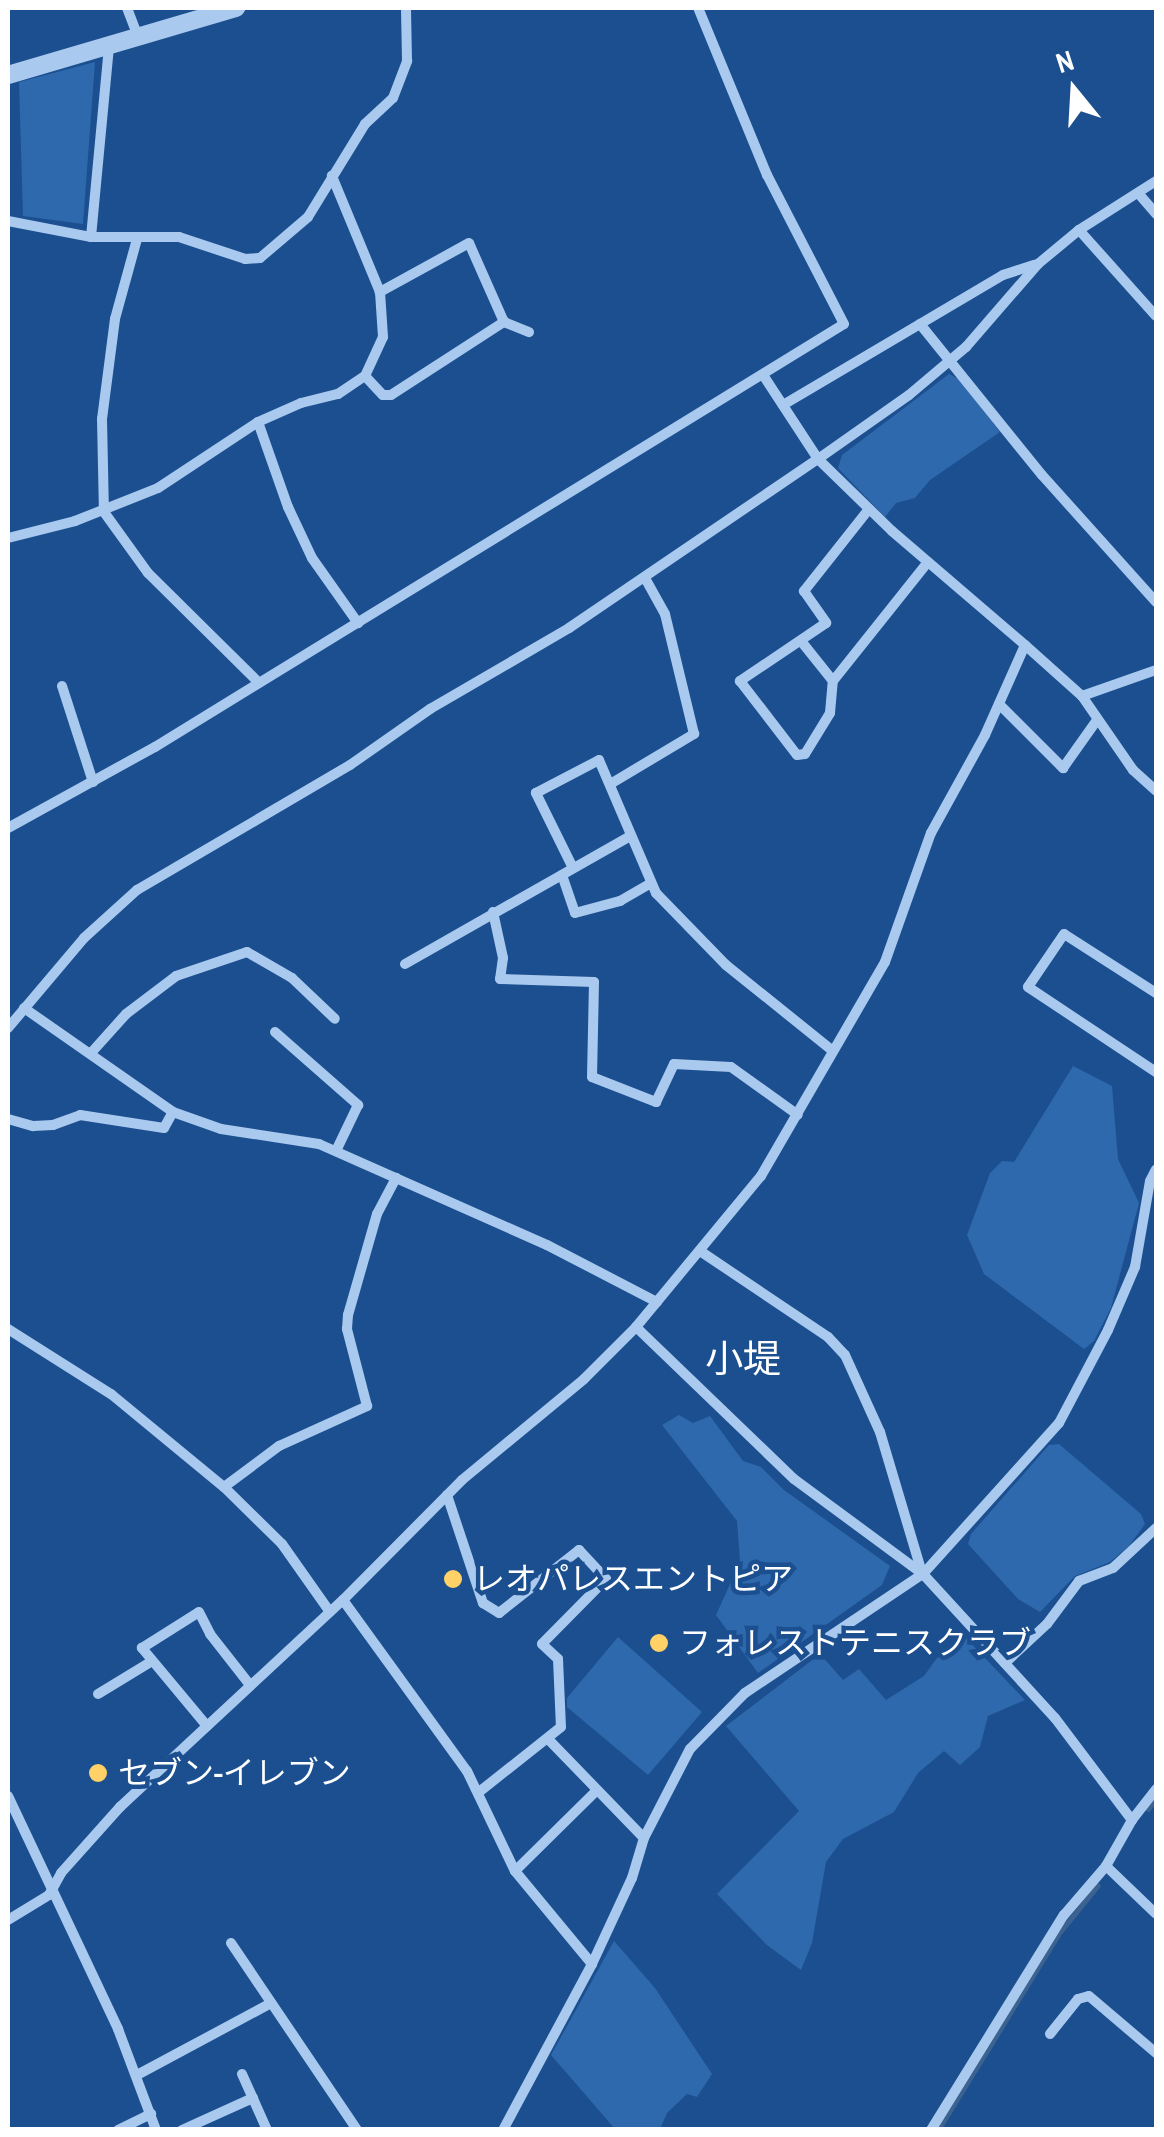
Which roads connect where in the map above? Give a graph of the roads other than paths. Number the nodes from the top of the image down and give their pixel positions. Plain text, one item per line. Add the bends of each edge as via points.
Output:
1 (127, 8) edge
2 (236, 8) edge
3 (406, 8) edge
4 (698, 8) edge
5 (138, 36) junction
6 (109, 45) junction
7 (8, 75) edge
8 (332, 176) junction
9 (1156, 181) edge
10 (1138, 193) junction
11 (1156, 214) edge
12 (8, 221) edge
13 (1080, 230) junction
14 (91, 236) junction
15 (137, 238) junction
16 (1038, 264) junction
17 (380, 292) junction
18 (1156, 316) edge
19 (504, 322) junction
20 (920, 324) junction
21 (530, 332) dead end
22 (949, 362) junction
23 (365, 376) junction
24 (763, 376) junction
25 (782, 405) junction
26 (258, 422) junction
27 (818, 459) junction
28 (869, 508) junction
29 (104, 512) junction
30 (8, 538) edge
31 (928, 562) junction
32 (645, 578) junction
33 (1156, 602) edge
34 (358, 622) junction
35 (801, 641) junction
36 (1025, 645) junction
37 (1156, 670) edge
38 (833, 681) junction
39 (259, 684) junction
40 (62, 686) dead end
41 (1082, 696) junction
42 (999, 704) junction
43 (1096, 720) junction
44 (93, 782) junction
45 (612, 783) junction
46 (1156, 791) edge
47 (8, 828) edge
48 (630, 836) junction
49 (574, 868) junction
50 (562, 875) junction
51 (651, 882) junction
52 (494, 912) junction
53 (406, 964) dead end
54 (1156, 992) edge
55 (24, 1008) junction
56 (335, 1019) dead end
57 (8, 1028) edge
58 (274, 1032) dead end
59 (833, 1051) junction
60 (91, 1054) junction
61 (1156, 1072) edge
62 (173, 1112) junction
63 (798, 1114) junction
64 (8, 1120) edge
65 (336, 1151) junction
66 (1156, 1169) edge
67 (396, 1178) junction
68 (700, 1251) junction
69 (657, 1302) junction
70 (636, 1327) junction
71 (8, 1328) edge
72 (224, 1487) junction
73 (447, 1495) junction
74 (1156, 1528) edge
75 (923, 1574) junction
76 (343, 1600) junction
77 (330, 1612) junction
78 (152, 1661) junction
79 (1005, 1664) junction
80 (250, 1685) junction
81 (98, 1694) dead end
82 (206, 1726) junction
83 (549, 1740) junction
84 (1156, 1788) edge
85 (597, 1790) junction
86 (479, 1792) junction
87 (8, 1796) edge
88 (1132, 1820) junction
89 (644, 1838) junction
90 (1106, 1866) junction
91 (515, 1871) junction
92 (54, 1886) junction
93 (1156, 1914) edge
94 (8, 1920) edge
95 (230, 1943) dead end
96 (592, 1964) junction
97 (271, 2003) junction
98 (1050, 2034) dead end
99 (1156, 2054) edge
100 (137, 2074) junction
101 (242, 2074) dead end
102 (253, 2098) junction
103 (151, 2114) junction
104 (118, 2130) edge
105 (156, 2130) edge
106 (182, 2130) edge
107 (267, 2130) edge
108 (356, 2130) edge
109 (503, 2130) edge
110 (931, 2130) edge

1 - 5 street
2 - 5 street
3 - 8 street via 407,61 392,98 365,124
4 - 24 street via 767,176 844,324
5 - 6 street
6 - 7 street
6 - 14 street
8 - 15 street via 308,216 260,258 245,260 179,238
8 - 17 street
9 - 10 street
10 - 11 street
10 - 13 street
12 - 14 street
13 - 16 street
13 - 18 street
14 - 15 street
15 - 29 street via 113,336 100,456
16 - 20 street via 1003,275
16 - 22 street
17 - 19 street via 469,244
17 - 23 street via 383,337
19 - 21 street
19 - 23 street via 391,395 382,395
20 - 22 street
20 - 25 street
22 - 27 street
22 - 33 street
23 - 26 street via 338,394
24 - 25 street
24 - 34 street
25 - 27 street
26 - 29 street via 158,488
26 - 34 street via 312,558
27 - 28 street
27 - 32 street
28 - 31 street
28 - 35 street via 804,592 826,623
29 - 30 street
29 - 39 street via 148,573
31 - 36 street
31 - 38 street
32 - 45 street via 665,614 694,734
32 - 55 street via 138,890 84,938
34 - 39 street
35 - 38 street
35 - 38 street via 740,680 797,756 830,713
36 - 41 street
36 - 42 street
37 - 41 street
39 - 44 street
40 - 44 street
41 - 43 street
42 - 43 street via 1063,768
42 - 59 street via 931,833 885,962
43 - 46 street
44 - 47 street
45 - 48 street
45 - 49 street via 599,760 536,793
48 - 49 street
48 - 51 street
49 - 50 street
50 - 51 street via 575,912 620,901
50 - 52 street
51 - 59 street via 726,965
52 - 53 street
52 - 63 street via 500,979 594,982 592,1076 656,1102 674,1064 731,1067
54 - 61 street via 1064,934 1028,987
55 - 57 street
55 - 60 street
56 - 60 street via 292,978 248,952 176,976 126,1014
58 - 65 street via 358,1105
59 - 63 street
60 - 62 street
62 - 64 street via 164,1128 80,1114 53,1125
62 - 65 street via 221,1130
63 - 68 street via 761,1176
65 - 67 street
66 - 75 street via 1135,1267 1076,1395
67 - 69 street
67 - 72 street via 377,1214 347,1328 368,1406 279,1446
68 - 69 street
68 - 75 street via 845,1355 880,1432
69 - 70 street
70 - 73 street
70 - 75 street via 794,1479
71 - 72 street via 111,1394
72 - 77 street via 282,1544
73 - 76 street
73 - 83 street via 483,1603 500,1613 579,1550 606,1579 542,1644 558,1659 561,1728
74 - 79 street via 1113,1568 1079,1581
75 - 79 street
75 - 89 street via 745,1693 690,1749
76 - 77 street
76 - 86 street
77 - 80 street
78 - 80 street via 142,1648 198,1612
78 - 81 street
78 - 82 street
79 - 88 street via 1056,1718
80 - 82 street
82 - 92 street via 120,1807
83 - 85 street
83 - 86 street
84 - 88 street
85 - 89 street
85 - 91 street
86 - 91 street
87 - 92 street
88 - 90 street
89 - 96 street
90 - 93 street
90 - 110 street via 1064,1915
91 - 96 street
92 - 94 street
92 - 100 street
95 - 97 street
96 - 109 street
97 - 100 street
97 - 108 street
98 - 99 street via 1078,1999 1089,1996
100 - 103 street
101 - 102 street
102 - 106 street
102 - 107 street
103 - 104 street
103 - 105 street

